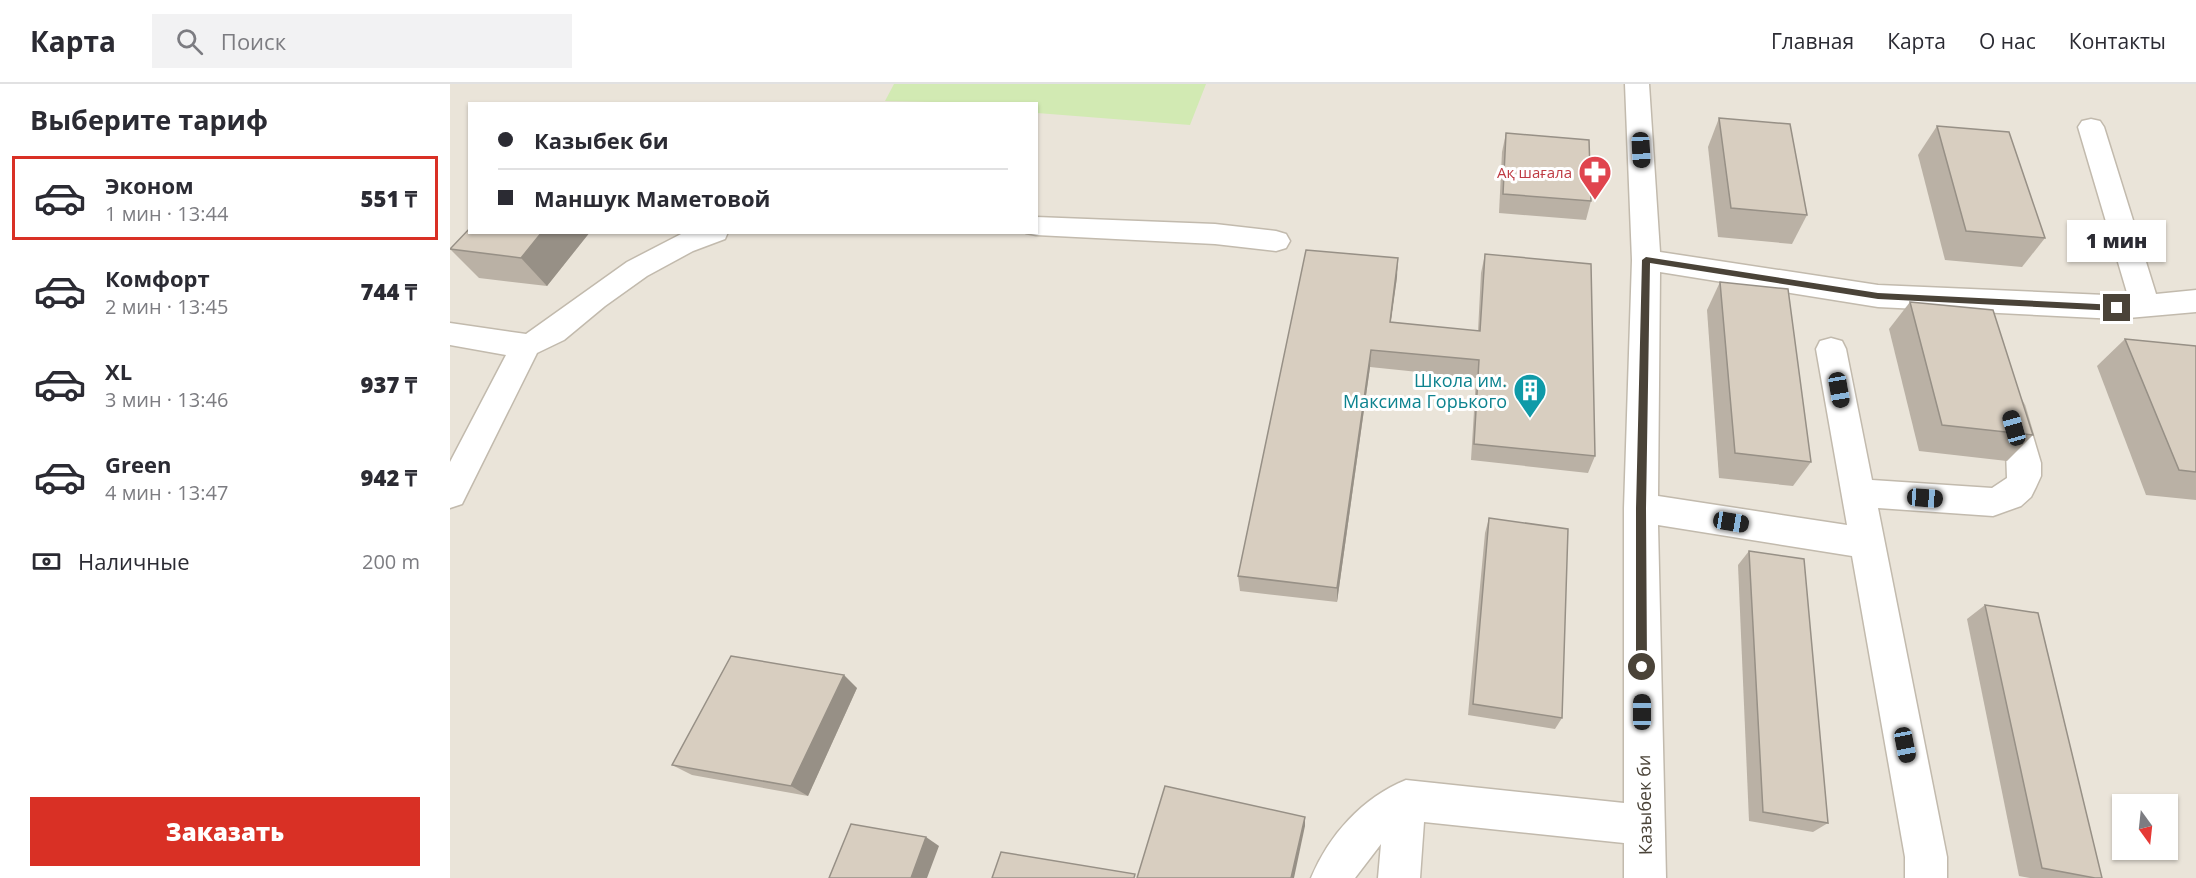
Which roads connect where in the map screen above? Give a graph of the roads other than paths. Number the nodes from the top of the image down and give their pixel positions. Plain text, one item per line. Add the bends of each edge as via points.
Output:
1 (1631, 84) edge
2 (1639, 84) edge
3 (2091, 128) dead end
4 (1038, 226) edge
5 (709, 234) edge
6 (1276, 241) dead end
7 (1646, 260) junction
8 (1977, 301) junction
9 (2196, 301) edge
10 (2145, 305) junction
11 (450, 333) edge
12 (1987, 335) edge
13 (526, 345) junction
14 (1831, 349) dead end
15 (2000, 380) edge
16 (1858, 493) junction
17 (450, 494) edge
18 (1641, 508) junction
19 (1867, 543) junction
20 (1406, 800) junction
21 (1643, 825) junction
22 (1332, 878) edge
23 (1399, 878) edge
24 (1646, 878) edge
25 (1926, 878) edge

1 - 2 street
2 - 7 street, Казыбек би
3 - 10 street
4 - 6 street via 1215,234
5 - 13 street via 647,264 552,332
7 - 8 street via 1878,296
7 - 18 street, Казыбек би
8 - 10 street via 2117,308
8 - 12 street
9 - 10 street
11 - 13 street
13 - 17 street
14 - 16 street
15 - 16 street via 2026,470 2025,482 2008,499 1993,502
16 - 19 street
18 - 19 street
18 - 21 street, Казыбек би
19 - 25 street via 1926,857
20 - 21 street
20 - 22 street via 1370,825 1345,852
20 - 23 street
21 - 24 street, Казыбек би

